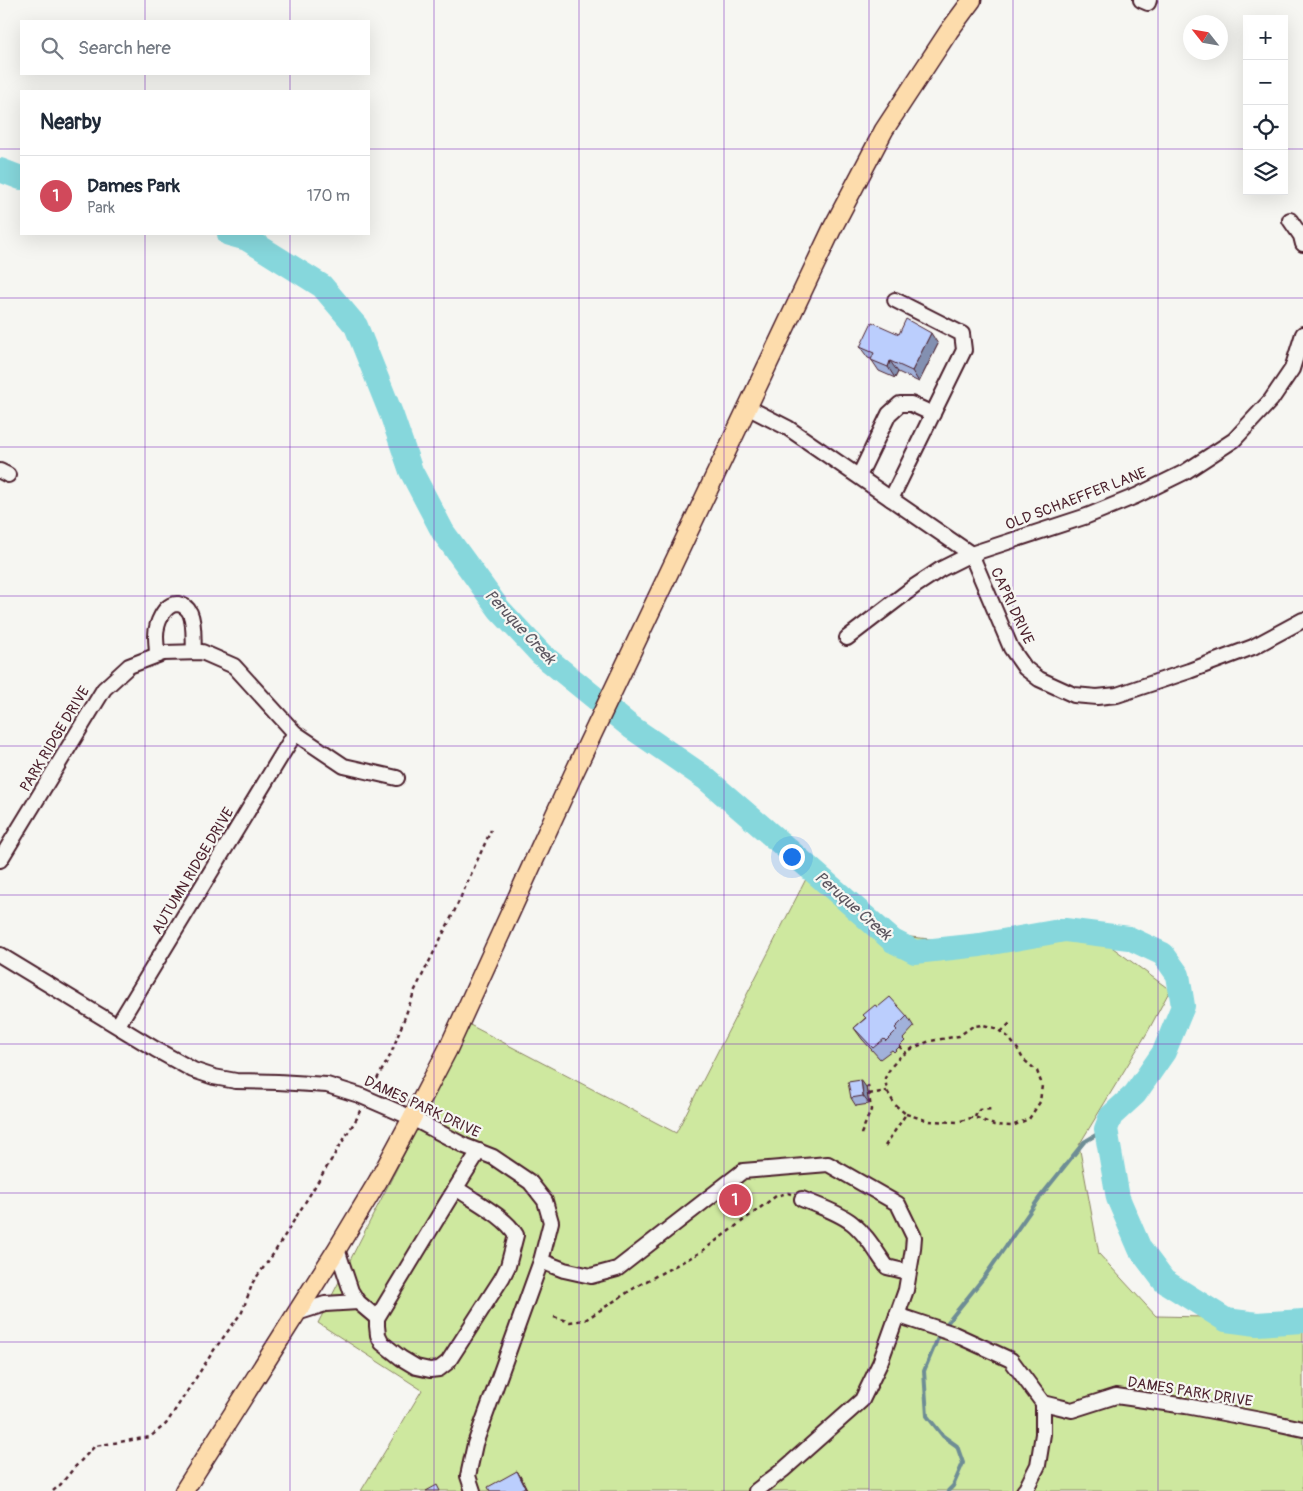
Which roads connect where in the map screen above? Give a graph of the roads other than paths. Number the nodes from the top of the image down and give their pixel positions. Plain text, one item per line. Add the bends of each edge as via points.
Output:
1 (972, 0) edge
2 (1141, 0) edge
3 (1150, 0) edge
4 (1290, 220) dead end
5 (1303, 244) edge
6 (895, 300) dead end
7 (1303, 334) edge
8 (747, 408) junction
9 (933, 414) junction
10 (859, 476) junction
11 (891, 499) junction
12 (971, 554) junction
13 (1303, 620) edge
14 (847, 638) dead end
15 (194, 652) junction
16 (157, 655) junction
17 (295, 733) junction
18 (397, 778) dead end
19 (0, 860) edge
20 (0, 954) edge
21 (118, 1025) junction
22 (412, 1118) junction
23 (479, 1151) junction
24 (456, 1188) junction
25 (802, 1199) road end
26 (337, 1249) junction
27 (541, 1261) junction
28 (908, 1272) junction
29 (358, 1302) junction
30 (297, 1313) junction
31 (897, 1315) junction
32 (378, 1318) junction
33 (1043, 1403) junction
34 (1303, 1429) edge
35 (184, 1491) edge
36 (473, 1491) edge
37 (756, 1491) edge
38 (1024, 1491) edge

1 - 8 main road via 884,130 832,229
2 - 3 street via 1148,3
4 - 5 street
6 - 9 street via 962,334 964,350
7 - 12 street, OLD SCHAEFFER LANE via 1292,369 1271,400 1234,440 1185,472 1136,496 1087,516
8 - 10 street via 788,428
8 - 22 main road via 573,775 448,1050
9 - 10 street via 911,404 900,404 889,414
9 - 11 street
10 - 11 street
11 - 12 street
12 - 13 street, CAPRI DRIVE via 1011,648 1025,668 1039,679 1074,695 1097,697 1126,692 1253,647
12 - 14 street, OLD SCHAEFFER LANE via 915,586
15 - 16 street, PARK RIDGE DRIVE
15 - 16 street via 190,612 178,604 171,605 161,617 156,634
15 - 17 street, PARK RIDGE DRIVE via 202,652 234,666
16 - 19 street, PARK RIDGE DRIVE via 129,666 104,689
17 - 18 street, PARK RIDGE DRIVE via 344,766
17 - 21 street, AUTUMN RIDGE DRIVE
20 - 21 street, DAMES PARK DRIVE
21 - 22 street, DAMES PARK DRIVE via 193,1070 214,1077 327,1086 366,1098
22 - 23 street, DAMES PARK DRIVE
22 - 26 main road
23 - 24 street
23 - 27 street, DAMES PARK DRIVE via 530,1182 545,1201 551,1222
24 - 32 street
24 - 32 street via 490,1210 516,1235 502,1278 448,1362 439,1369 416,1367 382,1343 378,1335
25 - 28 street via 851,1222 887,1267
26 - 29 street via 351,1292
26 - 30 main road
27 - 28 street via 591,1276 617,1269 743,1171 828,1164 898,1204 914,1236
27 - 36 street, DAMES PARK DRIVE via 475,1444 468,1476
28 - 31 street via 906,1290
29 - 30 street via 325,1304
29 - 32 street
30 - 35 main road
31 - 33 street via 954,1334 1011,1360
31 - 37 street via 880,1363 862,1400
33 - 34 street, DAMES PARK DRIVE via 1072,1410 1116,1396
33 - 38 street via 1038,1465

